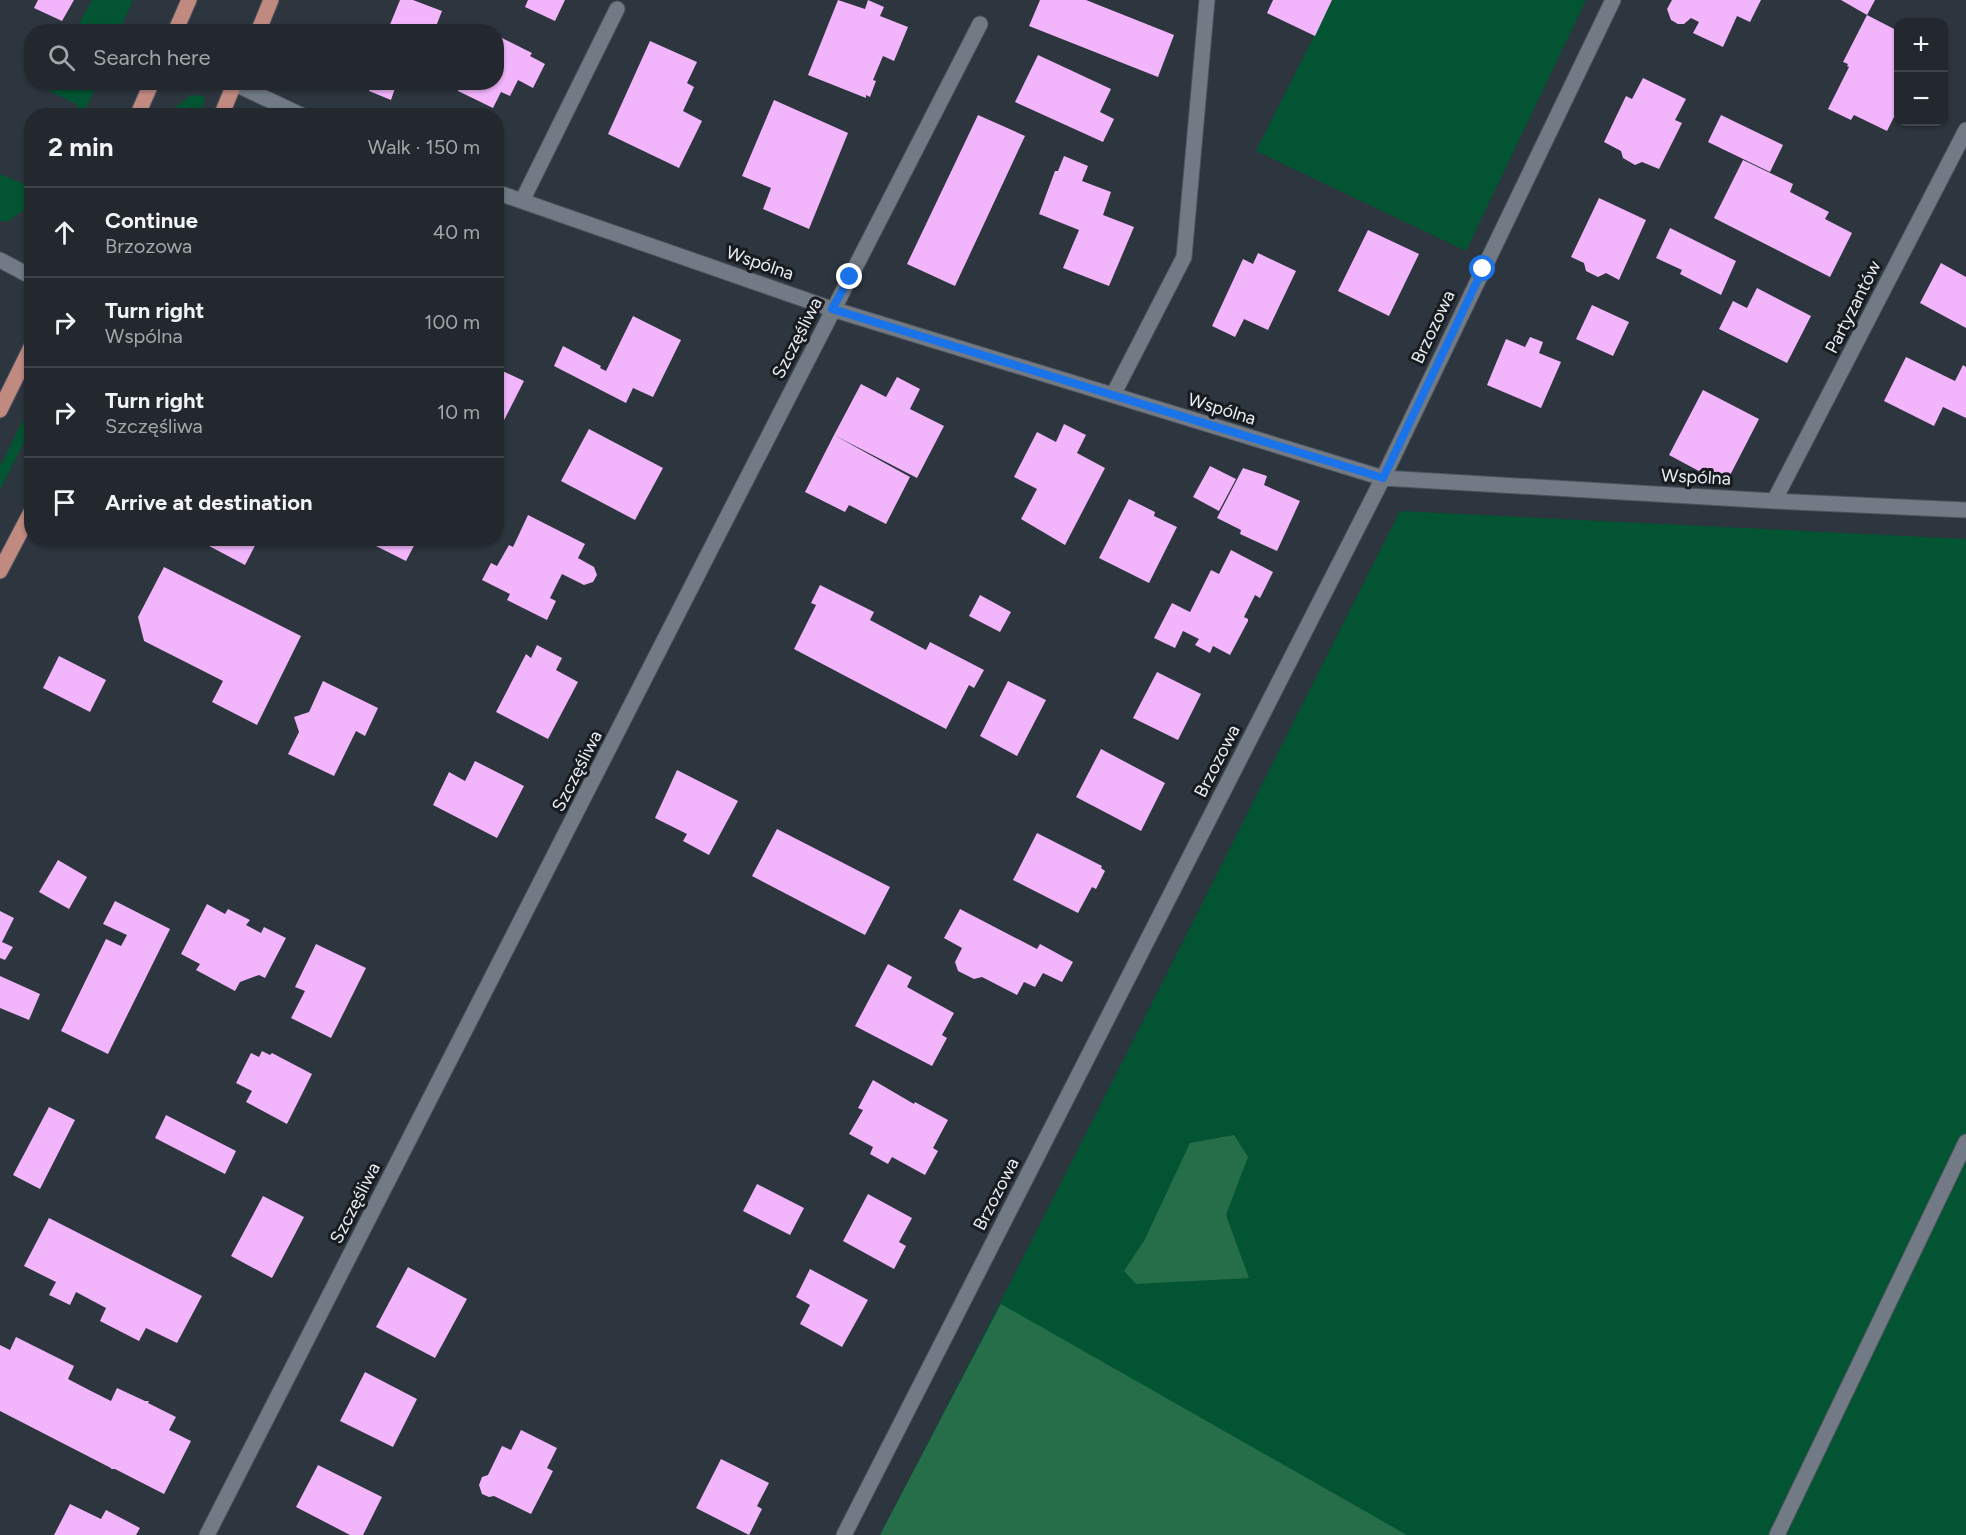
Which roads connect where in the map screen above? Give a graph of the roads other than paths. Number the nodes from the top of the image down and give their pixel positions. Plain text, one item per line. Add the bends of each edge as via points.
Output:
1 (189, 0) edge
2 (272, 0) edge
3 (1207, 0) edge
4 (1613, 0) edge
5 (617, 9) dead end
6 (178, 24) edge
7 (262, 24) edge
8 (980, 24) dead end
9 (148, 90) edge
10 (230, 90) edge
11 (248, 90) edge
12 (140, 108) edge
13 (223, 108) edge
14 (286, 108) edge
15 (1966, 130) edge
16 (504, 195) edge
17 (522, 201) junction
18 (0, 260) edge
19 (24, 273) edge
20 (832, 309) junction
21 (24, 361) edge
22 (1113, 395) junction
23 (0, 410) edge
24 (1383, 478) junction
25 (1774, 501) junction
26 (1966, 510) edge
27 (24, 525) edge
28 (0, 571) edge
29 (1966, 1142) edge
30 (207, 1535) edge
31 (844, 1535) edge
32 (1777, 1535) edge

1 - 6 main road
2 - 7 main road
3 - 22 street via 1184,257
4 - 24 street, Brzozowa
5 - 17 street
8 - 20 street, Szczęśliwa
9 - 12 main road
10 - 13 main road
11 - 14 street
15 - 25 street, Partyzantów
16 - 17 street, Wspólna
17 - 20 street, Wspólna
18 - 19 street
20 - 22 street, Wspólna
20 - 30 street, Szczęśliwa
21 - 23 main road
22 - 24 street, Wspólna
24 - 25 street, Wspólna
24 - 31 street, Brzozowa
25 - 26 street, Wspólna
27 - 28 main road
29 - 32 street

